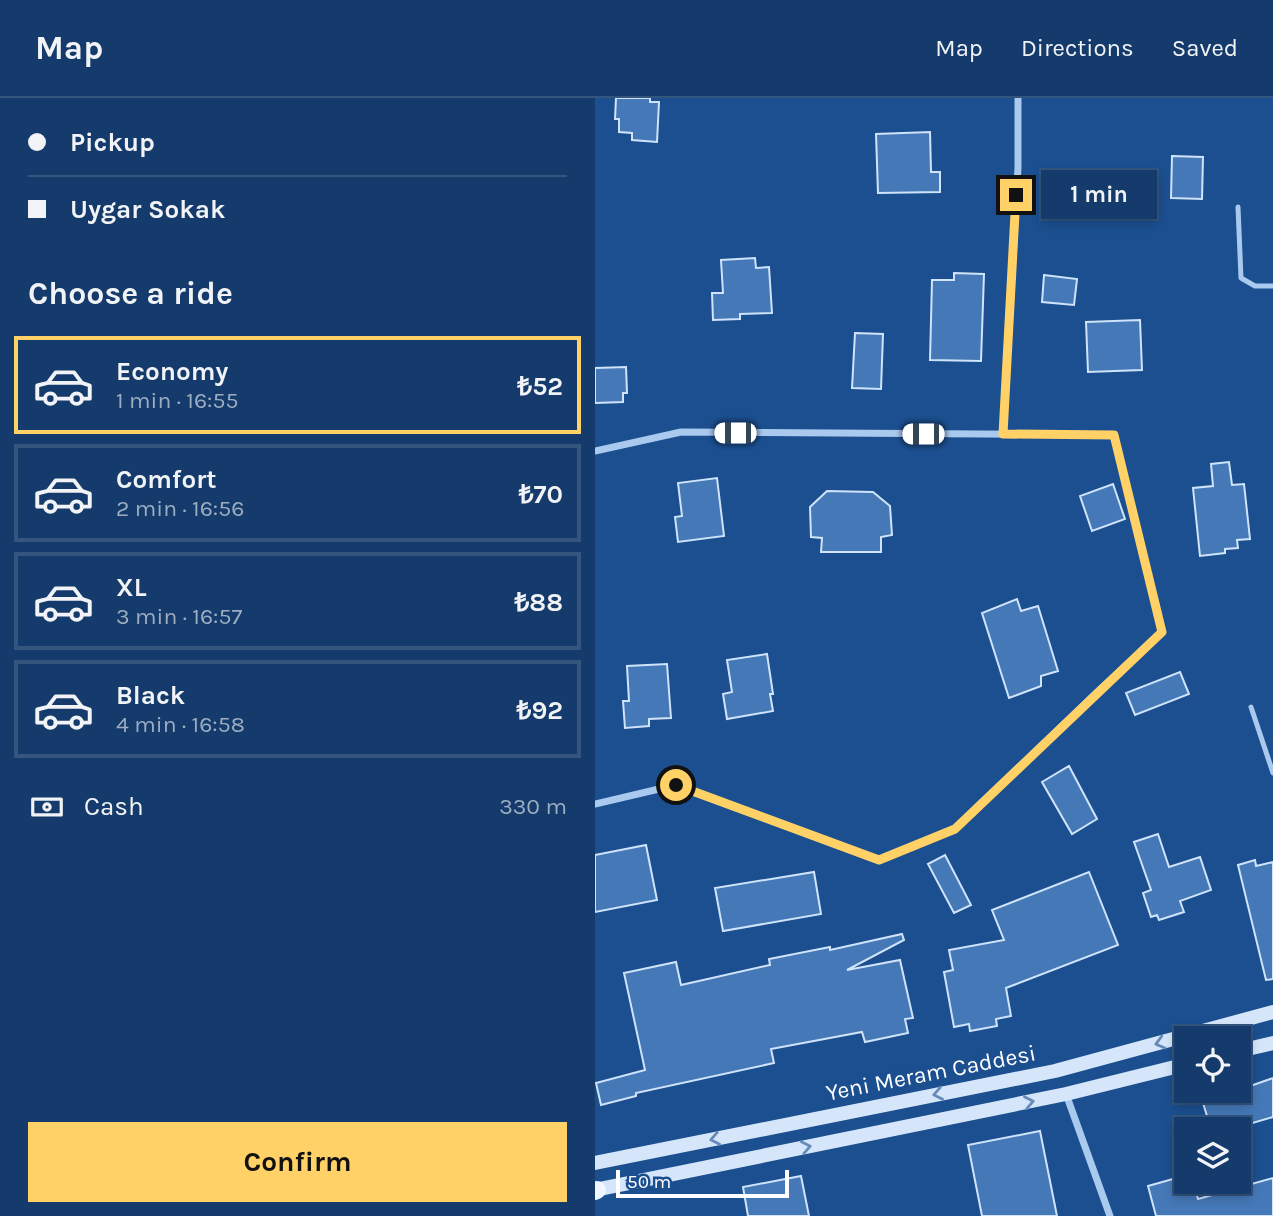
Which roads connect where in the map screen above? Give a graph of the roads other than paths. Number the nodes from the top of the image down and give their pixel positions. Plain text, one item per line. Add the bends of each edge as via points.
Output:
1 (1019, 98) edge
2 (1238, 207) dead end
3 (1273, 286) edge
4 (1003, 434) junction
5 (595, 451) edge
6 (1251, 707) dead end
7 (1273, 773) edge
8 (595, 804) edge
9 (1273, 1012) edge
10 (1273, 1043) edge
11 (1251, 1048) edge
12 (1174, 1067) edge
13 (1066, 1094) junction
14 (595, 1163) edge
15 (596, 1190) edge
16 (1110, 1216) edge

1 - 4 street
2 - 3 lane via 1241,278 1255,286
4 - 5 street via 681,432
4 - 8 street via 1114,435 1162,632 955,829 879,860 676,785
6 - 7 lane
9 -> 14 main road, Yeni Meram Caddesi via 1055,1071
10 - 11 main road
12 - 13 main road, Yeni Meram Caddesi
15 -> 13 main road, Yeni Meram Caddesi
13 - 16 street

